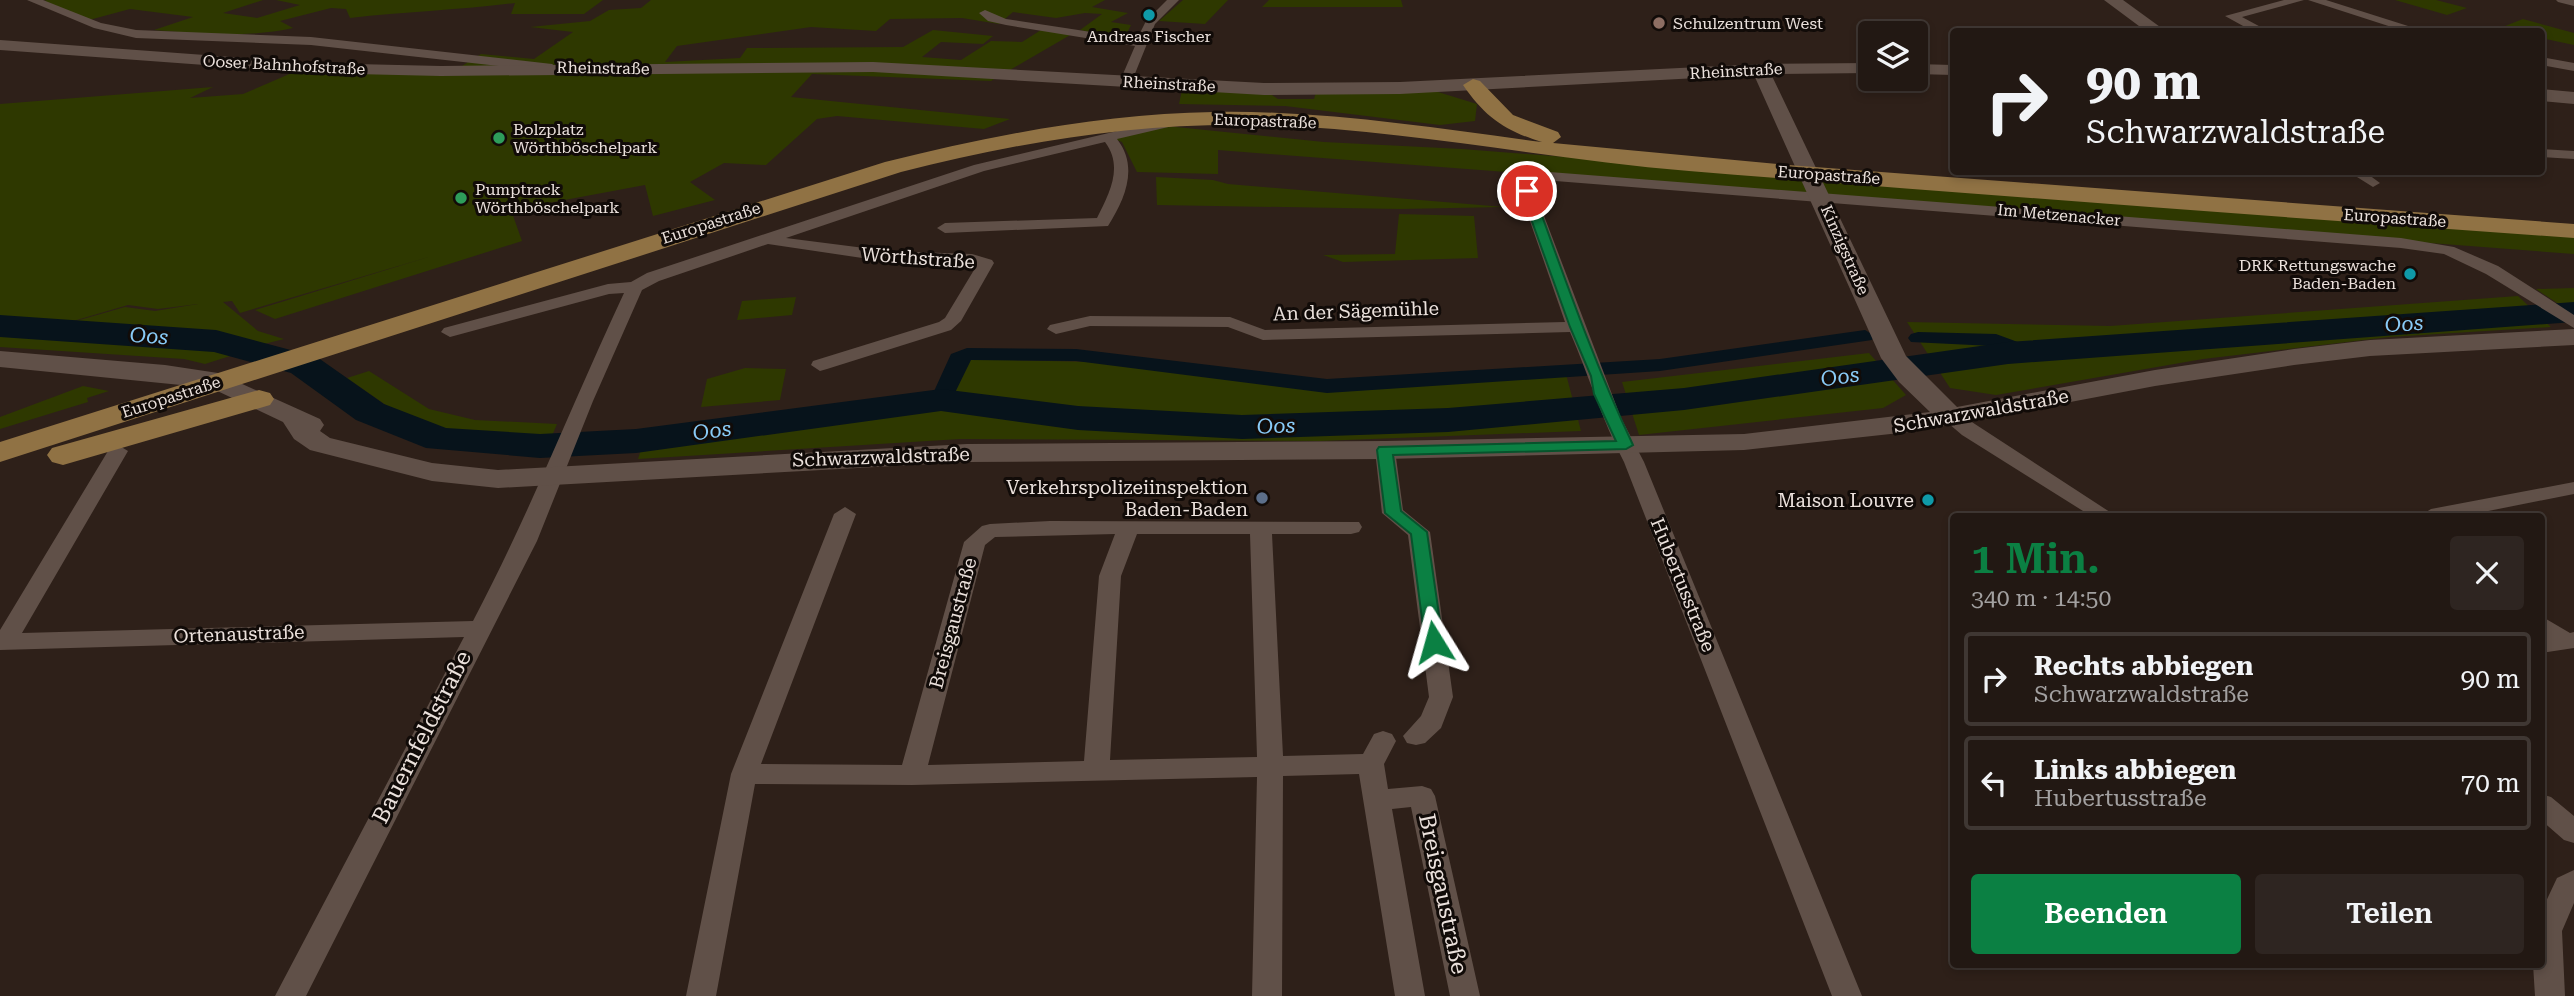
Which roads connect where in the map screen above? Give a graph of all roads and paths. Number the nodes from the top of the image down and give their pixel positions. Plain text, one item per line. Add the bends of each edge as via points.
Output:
1 (33, 0) edge
2 (1173, 0) edge
3 (2112, 0) edge
4 (2298, 0) edge
5 (2314, 0) edge
6 (2562, 0) edge
7 (2574, 3) edge
8 (985, 13) dead end
9 (2153, 28) edge
10 (2256, 28) edge
11 (2408, 28) edge
12 (1140, 43) junction
13 (0, 45) edge
14 (2545, 62) edge
15 (461, 65) junction
16 (2574, 67) edge
17 (1858, 68) edge
18 (568, 69) joint
19 (1760, 69) junction
20 (1928, 69) edge
21 (1950, 70) edge
22 (1126, 81) junction
23 (1183, 85) junction
24 (1473, 85) junction
25 (2545, 95) edge
26 (2574, 98) edge
27 (1492, 112) junction
28 (1240, 114) junction
29 (1172, 122) junction
30 (1434, 126) junction
31 (1110, 138) junction
32 (1586, 147) junction
33 (2545, 153) edge
34 (2574, 155) edge
35 (1671, 163) junction
36 (1523, 174) joint
37 (1950, 174) edge
38 (1965, 175) edge
39 (2361, 175) edge
40 (2373, 183) dead end
41 (2574, 220) edge
42 (945, 228) dead end
43 (2574, 231) edge
44 (771, 240) junction
45 (635, 287) junction
46 (1576, 327) junction
47 (2573, 327) edge
48 (1056, 329) dead end
49 (450, 332) dead end
50 (0, 359) edge
51 (820, 365) dead end
52 (259, 399) junction
53 (121, 405) junction
54 (1951, 416) junction
55 (0, 436) edge
56 (1626, 445) junction
57 (1385, 450) junction
58 (0, 452) edge
59 (118, 452) dead end
60 (558, 466) junction
61 (0, 474) edge
62 (2563, 489) edge
63 (2574, 504) edge
64 (2100, 513) edge
65 (2446, 513) edge
66 (845, 514) dead end
67 (1351, 527) dead end
68 (1261, 528) junction
69 (1128, 529) junction
70 (2545, 628) edge
71 (478, 629) junction
72 (2, 642) edge
73 (2560, 642) edge
74 (1416, 736) dead end
75 (1270, 769) junction
76 (1096, 771) junction
77 (744, 774) junction
78 (912, 775) junction
79 (1377, 800) junction
80 (2545, 807) edge
81 (2574, 832) edge
82 (2574, 882) edge
83 (290, 996) edge
84 (701, 996) edge
85 (1267, 996) edge
86 (1410, 996) edge
87 (1465, 996) edge
88 (1847, 996) edge
89 (2550, 996) edge

1 - 15 street via 98,26 136,34 311,41
2 - 12 street via 1150,23
3 - 9 street
4 - 10 street via 2231,16
5 - 11 street
6 - 7 street
8 - 12 street via 1006,22
12 - 22 street
13 - 15 street, Ooser Bahnhofstraße via 312,68
14 - 16 street
15 - 18 street, Ooser Bahnhofstraße
17 - 19 street, Rheinstraße
18 - 22 street, Rheinstraße via 873,67
19 - 24 street, Rheinstraße
19 - 54 street, Kinzigstraße via 1894,358
20 - 21 street
22 - 23 street, Rheinstraße
23 - 24 street, Rheinstraße via 1315,89
23 - 29 street
24 - 27 main road
25 - 26 street
27 - 30 main road via 1475,124
27 - 32 main road via 1519,127
28 - 30 main road, Europastraße via 1327,114
28 - 35 main road, Europastraße
28 - 53 main road, Europastraße via 1069,129 924,159
29 - 31 street, Wörthstraße
29 - 35 main road via 1222,131
30 - 32 main road, Europastraße
31 - 42 street, Wörthstraße via 1123,160 1122,183 1102,223
31 - 44 street, Wörthstraße via 979,168
32 - 37 main road, Europastraße
33 - 34 street
35 - 43 main road, Europastraße
36 - 46 street, Hubertusstraße
36 - 47 street, Im Metzenacker via 2401,243 2448,250 2492,270
38 - 41 main road, Europastraße
39 - 40 street
44 - 45 street, Wörthstraße via 653,277
44 - 51 street, Wörthstraße via 828,251 986,263 945,326
45 - 49 street, Wörthstraße via 608,289
45 - 60 street
46 - 48 street, An der Sägemühle via 1367,330 1304,336 1263,335 1230,323 1090,321
46 - 56 street, Hubertusstraße
47 - 54 street, Schwarzwaldstraße via 2294,357
50 - 52 street, Schwarzwaldstraße via 218,381
52 - 60 street, Schwarzwaldstraße via 294,419 320,444 460,477
52 - 61 main road
53 - 55 main road, Europastraße
53 - 58 main road, Europastraße
54 - 56 street, Schwarzwaldstraße via 1810,437
54 - 64 street
56 - 57 street, Schwarzwaldstraße
56 - 88 street, Hubertusstraße
57 - 60 street, Schwarzwaldstraße via 872,456
57 - 74 street via 1394,513 1419,532 1441,697 1432,721
59 - 72 street
60 - 71 street, Bauernfeldstraße via 526,541
62 - 63 street
62 - 65 street
66 - 77 street
67 - 68 street, Breisgaustraße
68 - 69 street, Breisgaustraße
68 - 75 street
69 - 76 street via 1110,576
69 - 78 street, Breisgaustraße via 990,531 975,542
70 - 73 street
71 - 72 street, Ortenaustraße
71 - 83 street, Bauernfeldstraße
75 - 76 street
75 - 79 street via 1377,753
75 - 85 street
76 - 78 street
77 - 78 street
77 - 84 street
79 - 86 street
79 - 87 street, Breisgaustraße via 1422,796
80 - 81 street
82 - 89 street via 2567,886 2547,931

